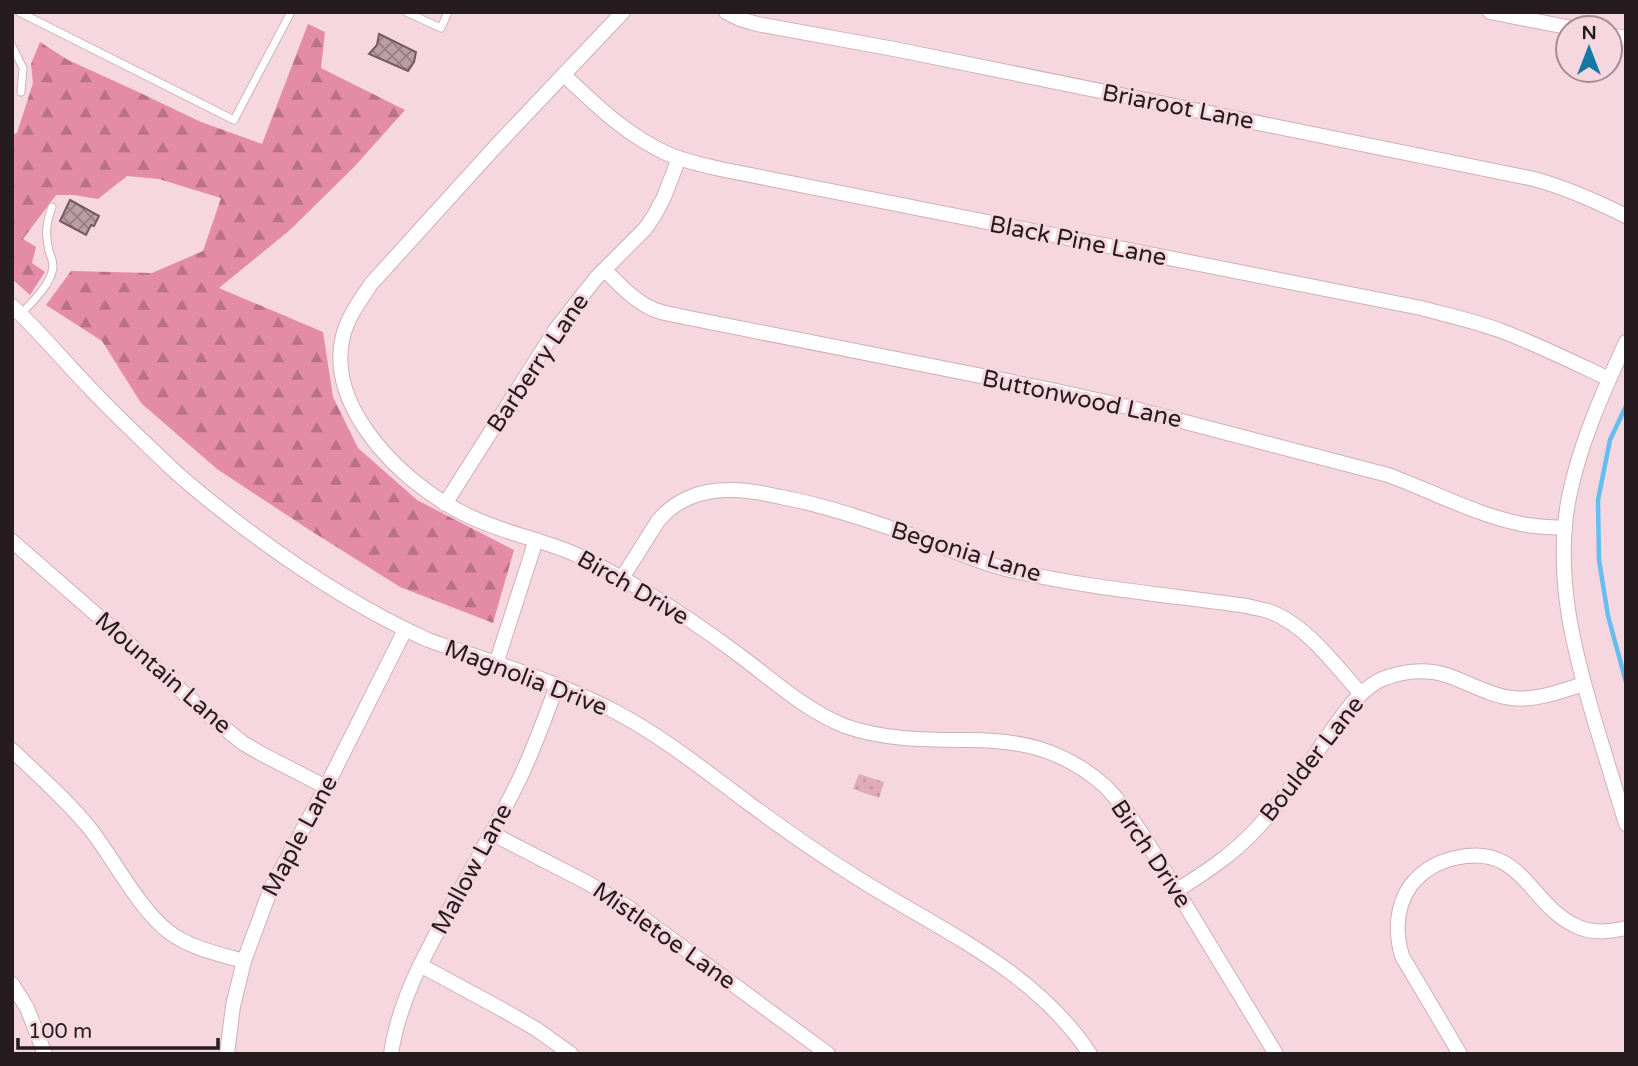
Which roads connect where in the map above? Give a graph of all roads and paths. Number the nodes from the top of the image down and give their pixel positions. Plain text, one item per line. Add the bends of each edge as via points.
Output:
1 (19, 12) edge
2 (291, 12) edge
3 (406, 12) edge
4 (448, 12) edge
5 (623, 12) edge
6 (726, 12) edge
7 (1490, 12) edge
8 (1554, 24) edge
9 (12, 46) edge
10 (564, 75) junction
11 (21, 92) dead end
12 (678, 158) junction
13 (52, 207) dead end
14 (1626, 216) edge
15 (605, 270) junction
16 (17, 310) edge
17 (1626, 342) edge
18 (1609, 379) junction
19 (445, 504) junction
20 (1565, 528) junction
21 (536, 540) junction
22 (12, 541) edge
23 (622, 578) junction
24 (405, 630) junction
25 (496, 664) junction
26 (1584, 684) junction
27 (557, 686) junction
28 (1361, 694) junction
29 (12, 750) edge
30 (326, 787) junction
31 (1626, 824) edge
32 (491, 833) junction
33 (1177, 890) junction
34 (1626, 928) edge
35 (244, 961) junction
36 (421, 965) junction
37 (12, 984) edge
38 (46, 1054) edge
39 (227, 1054) edge
40 (391, 1054) edge
41 (571, 1054) edge
42 (828, 1054) edge
43 (1090, 1054) edge
44 (1276, 1054) edge
45 (1460, 1054) edge

1 - 2 lane via 234,120
3 - 4 lane via 440,28
5 - 10 street, Birch Drive
6 - 14 street, Briaroot Lane via 757,24 1534,178
7 - 8 street
9 - 11 lane via 23,68
10 - 12 street, Black Pine Lane via 622,128
10 - 19 street, Birch Drive via 371,284 342,338 345,387 366,429 398,468
12 - 15 street, Barberry Lane via 654,216
12 - 18 street, Black Pine Lane via 1434,312 1497,329
13 - 16 lane via 45,236 53,266 50,278
15 - 19 street, Barberry Lane via 555,329
15 - 20 street, Buttonwood Lane via 654,310 1124,406 1388,475 1507,520
16 - 24 street, Magnolia Drive via 88,387 207,499 310,574
17 - 18 street
18 - 20 street via 1574,477
19 - 21 street, Birch Drive
20 - 26 street via 1566,603
21 - 23 street, Birch Drive
21 - 25 street
22 - 30 street, Mountain Lane via 225,729
23 - 28 street, Begonia Lane via 658,521 677,504 710,491 751,491 832,509 1009,570 1269,612 1318,646
23 - 33 street, Birch Drive via 842,724 902,738 1010,743 1065,758 1122,806
24 - 25 street, Magnolia Drive
24 - 30 street, Maple Lane
25 - 27 street, Magnolia Drive
26 - 28 street, Boulder Lane via 1547,695 1513,698 1446,675 1415,671 1385,677
26 - 31 street
27 - 32 street, Mallow Lane via 519,780
27 - 43 street, Magnolia Drive via 617,713 669,744 818,852 1015,975 1067,1022
28 - 33 street, Boulder Lane via 1261,824 1219,864
29 - 35 street via 89,828 158,923 186,943
30 - 35 street, Maple Lane via 271,888
32 - 36 street, Mallow Lane
32 - 42 street, Mistletoe Lane via 629,908
33 - 44 street, Birch Drive
34 - 45 street via 1600,932 1576,927 1506,863 1494,859 1460,857 1427,868 1402,903 1399,947
35 - 39 street, Maple Lane
36 - 40 street, Mallow Lane via 406,997
36 - 41 street via 536,1029
37 - 38 street

